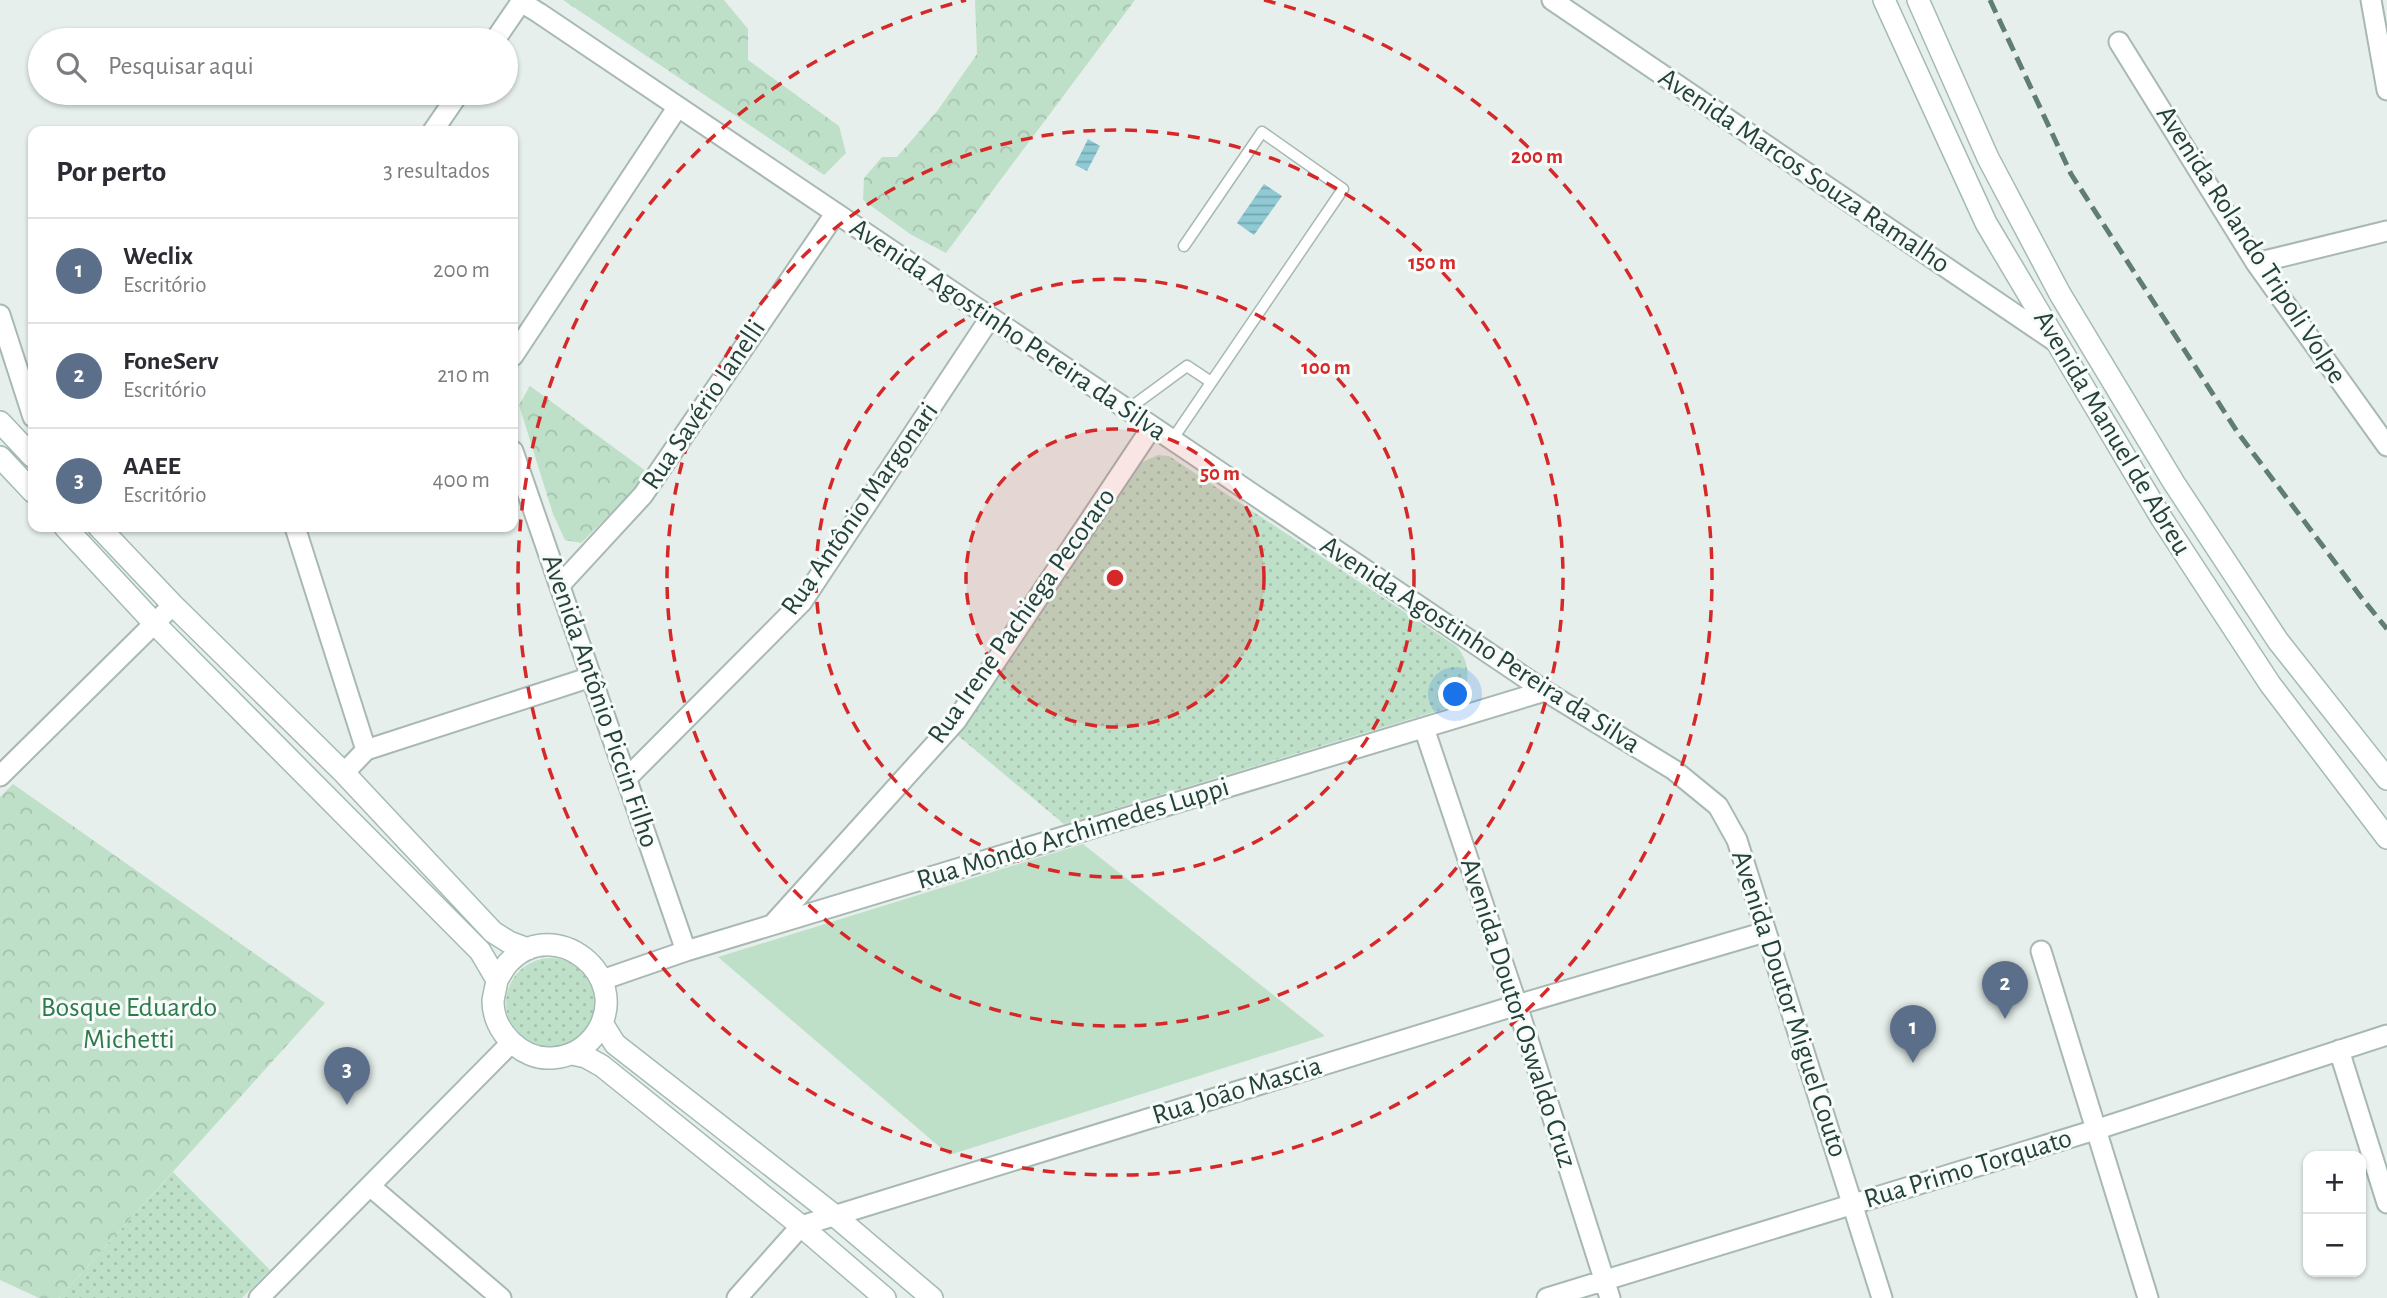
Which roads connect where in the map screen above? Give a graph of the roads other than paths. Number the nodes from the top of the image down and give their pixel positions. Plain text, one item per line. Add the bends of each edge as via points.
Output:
1 (1552, 0) edge
2 (1884, 0) edge
3 (1917, 0) edge
4 (2371, 0) edge
5 (521, 1) edge
6 (503, 28) edge
7 (2119, 41) dead end
8 (2387, 90) edge
9 (451, 105) edge
10 (677, 108) junction
11 (436, 126) edge
12 (835, 214) junction
13 (2387, 231) edge
14 (1184, 246) dead end
15 (2256, 262) junction
16 (0, 315) edge
17 (990, 318) junction
18 (2056, 342) junction
19 (518, 348) edge
20 (1211, 382) junction
21 (28, 402) edge
22 (1127, 410) junction
23 (0, 422) edge
24 (1152, 427) junction
25 (1172, 440) junction
26 (2387, 446) edge
27 (28, 452) edge
28 (0, 457) edge
29 (518, 465) edge
30 (28, 487) edge
31 (70, 532) edge
32 (104, 532) edge
33 (297, 532) edge
34 (560, 585) junction
35 (173, 605) junction
36 (155, 623) junction
37 (591, 677) junction
38 (1545, 691) junction
39 (1424, 728) junction
40 (366, 750) junction
41 (4, 764) edge
42 (1674, 771) joint
43 (344, 773) junction
44 (627, 778) junction
45 (2387, 779) edge
46 (2387, 838) edge
47 (772, 925) junction
48 (1765, 932) junction
49 (528, 949) junction
50 (686, 951) junction
51 (2041, 951) dead end
52 (497, 980) junction
53 (602, 981) junction
54 (1517, 1004) junction
55 (602, 1023) junction
56 (2387, 1035) edge
57 (511, 1043) junction
58 (2339, 1050) junction
59 (572, 1054) junction
60 (2095, 1130) junction
61 (370, 1186) junction
62 (2387, 1203) edge
63 (1852, 1204) junction
64 (834, 1215) junction
65 (801, 1226) junction
66 (1608, 1289) edge
67 (259, 1298) edge
68 (501, 1298) edge
69 (737, 1298) edge
70 (885, 1298) edge
71 (932, 1298) edge
72 (1547, 1298) edge
73 (1882, 1298) edge
74 (2148, 1298) edge

1 - 18 street, Avenida Marcos Souza Ramalho
2 - 18 street, Avenida Manuel de Abreu via 1986,223
3 - 45 street, Avenida Manuel de Abreu via 1988,158 2060,294 2174,484 2278,641
4 - 8 street
5 - 6 street
5 - 10 street, Avenida Agostinho Pereira da Silva
7 - 15 street, Avenida Rolando Tripoli Volpe
9 - 11 street
10 - 12 street, Avenida Agostinho Pereira da Silva
10 - 19 street
12 - 17 street, Avenida Agostinho Pereira da Silva
12 - 34 street, Rua Savério Ianelli via 643,495
13 - 15 street
14 - 20 lane via 1262,132 1342,188
15 - 26 street, Avenida Rolando Tripoli Volpe
16 - 21 street
17 - 22 street, Avenida Agostinho Pereira da Silva
17 - 44 street, Rua Antônio Margonari via 802,602
18 - 46 street, Avenida Manuel de Abreu via 2162,519 2270,684
20 - 22 lane via 1187,366
20 - 25 lane
22 - 24 street, Avenida Agostinho Pereira da Silva
23 - 27 street
24 - 25 street, Avenida Agostinho Pereira da Silva
24 - 47 street, Rua Irene Pachiega Pecoraro via 956,721
25 - 38 street, Avenida Agostinho Pereira da Silva
28 - 30 street
29 - 34 street, Avenida Antônio Piccin Filho
31 - 36 street
32 - 35 street
33 - 40 street
34 - 37 street, Avenida Antônio Piccin Filho
35 - 36 street
35 - 43 street
36 - 41 street
36 - 52 street via 480,951
37 - 40 street
37 - 44 street, Avenida Antônio Piccin Filho
38 - 39 street, Rua Mondo Archimedes Luppi
38 - 42 street, Avenida Agostinho Pereira da Silva
39 - 47 street, Rua Mondo Archimedes Luppi
39 - 54 street, Avenida Doutor Oswaldo Cruz
40 - 43 street
42 - 48 street, Avenida Doutor Miguel Couto via 1718,806 1737,841
43 - 49 street via 493,932
44 - 50 street, Avenida Antônio Piccin Filho
47 - 50 street, Rua Mondo Archimedes Luppi
48 - 54 street, Rua João Mascia
48 - 63 street, Avenida Doutor Miguel Couto
49 - 52 street via 509,962
49 - 53 street via 549,944 571,949 590,962
50 - 53 street, Rua Mondo Archimedes Luppi
51 - 60 street
52 - 57 street via 493,1003 498,1025
53 - 55 street via 607,1002
54 - 64 street, Rua João Mascia
54 - 66 street, Avenida Doutor Oswaldo Cruz
55 - 59 street via 590,1041
55 - 64 street via 615,1044
56 - 58 street, Rua Primo Torquato
57 - 59 street via 530,1055 551,1059
57 - 61 street
58 - 60 street, Rua Primo Torquato
58 - 62 street
59 - 65 street via 602,1066
60 - 63 street, Rua Primo Torquato
60 - 74 street
61 - 67 street
61 - 68 street
63 - 66 street, Rua Primo Torquato
63 - 73 street, Avenida Doutor Miguel Couto
64 - 65 street, Rua João Mascia
64 - 71 street
65 - 69 street, Rua João Mascia
65 - 70 street
66 - 72 street, Rua Primo Torquato

